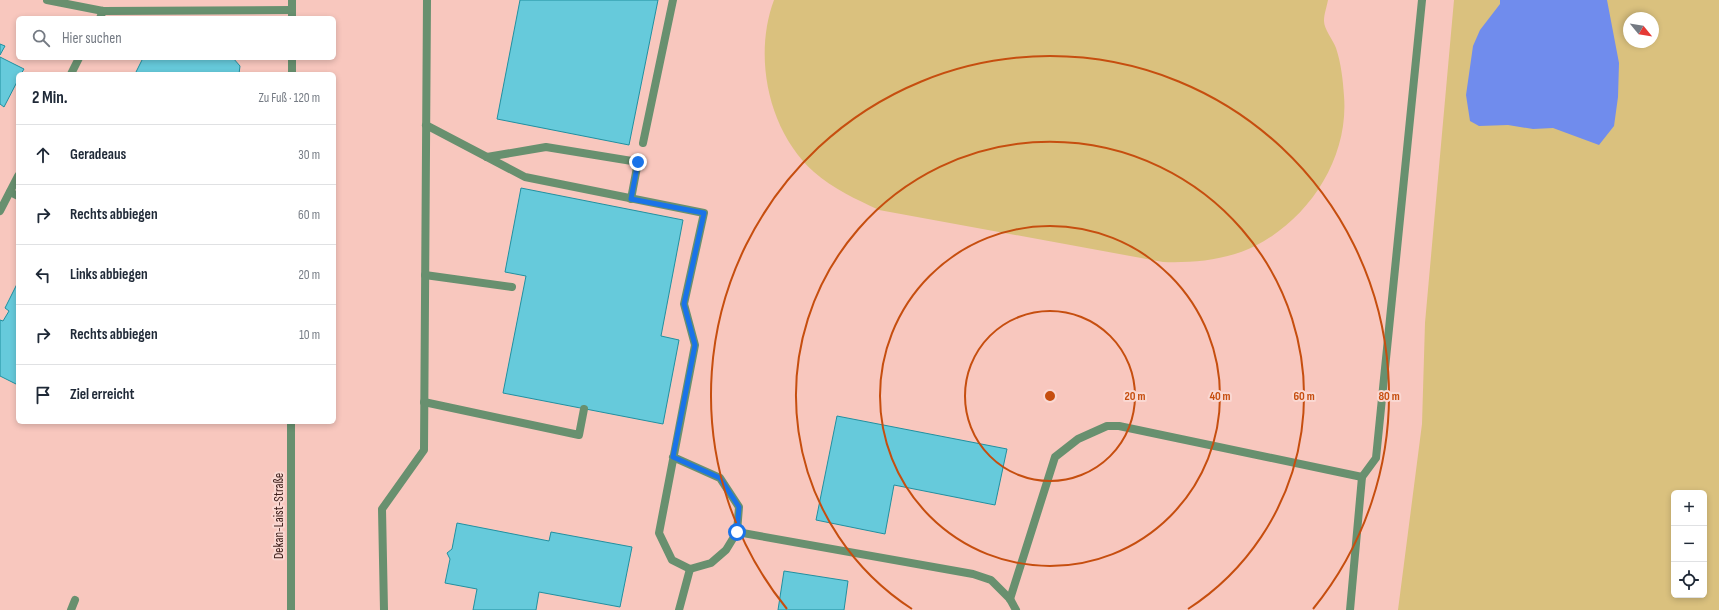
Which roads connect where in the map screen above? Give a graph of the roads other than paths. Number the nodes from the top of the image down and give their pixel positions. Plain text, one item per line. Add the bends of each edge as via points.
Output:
1 (47, 0) edge
2 (292, 0) edge
3 (426, 0) edge
4 (673, 0) edge
5 (1422, 0) edge
6 (102, 14) edge
7 (292, 14) edge
8 (78, 60) edge
9 (292, 60) edge
10 (72, 72) edge
11 (292, 72) edge
12 (426, 125) junction
13 (643, 143) dead end
14 (487, 157) junction
15 (16, 180) edge
16 (10, 192) junction
17 (16, 195) edge
18 (631, 199) junction
19 (0, 211) edge
20 (425, 274) junction
21 (512, 287) dead end
22 (424, 402) junction
23 (584, 409) dead end
24 (291, 424) edge
25 (673, 457) junction
26 (1362, 477) junction
27 (737, 532) junction
28 (690, 569) junction
29 (1010, 599) junction
30 (75, 600) dead end
31 (70, 610) edge
32 (290, 610) edge
33 (384, 610) edge
34 (679, 610) edge
35 (1016, 610) edge
36 (1350, 610) edge

1 - 6 street
2 - 7 street
3 - 12 street
4 - 13 street
5 - 26 street via 1376,458
6 - 7 street
8 - 10 street
9 - 11 street
12 - 14 street
12 - 20 street
14 - 18 street via 525,177
14 - 18 street via 546,147 638,162
15 - 16 street
16 - 17 street
16 - 19 street
18 - 25 street via 704,213 684,304 695,345
20 - 21 street
20 - 22 street
22 - 23 street via 579,435
22 - 33 street via 424,450 382,509
24 - 32 street, Dekan-Laist-Straße
25 - 27 street via 720,478 739,507
25 - 28 street via 659,533 672,560
26 - 29 street via 1119,426 1107,426 1078,439 1055,457
26 - 36 street
27 - 28 street via 726,550 711,563
27 - 29 street via 973,574 991,580
28 - 34 street
29 - 35 street
30 - 31 street

